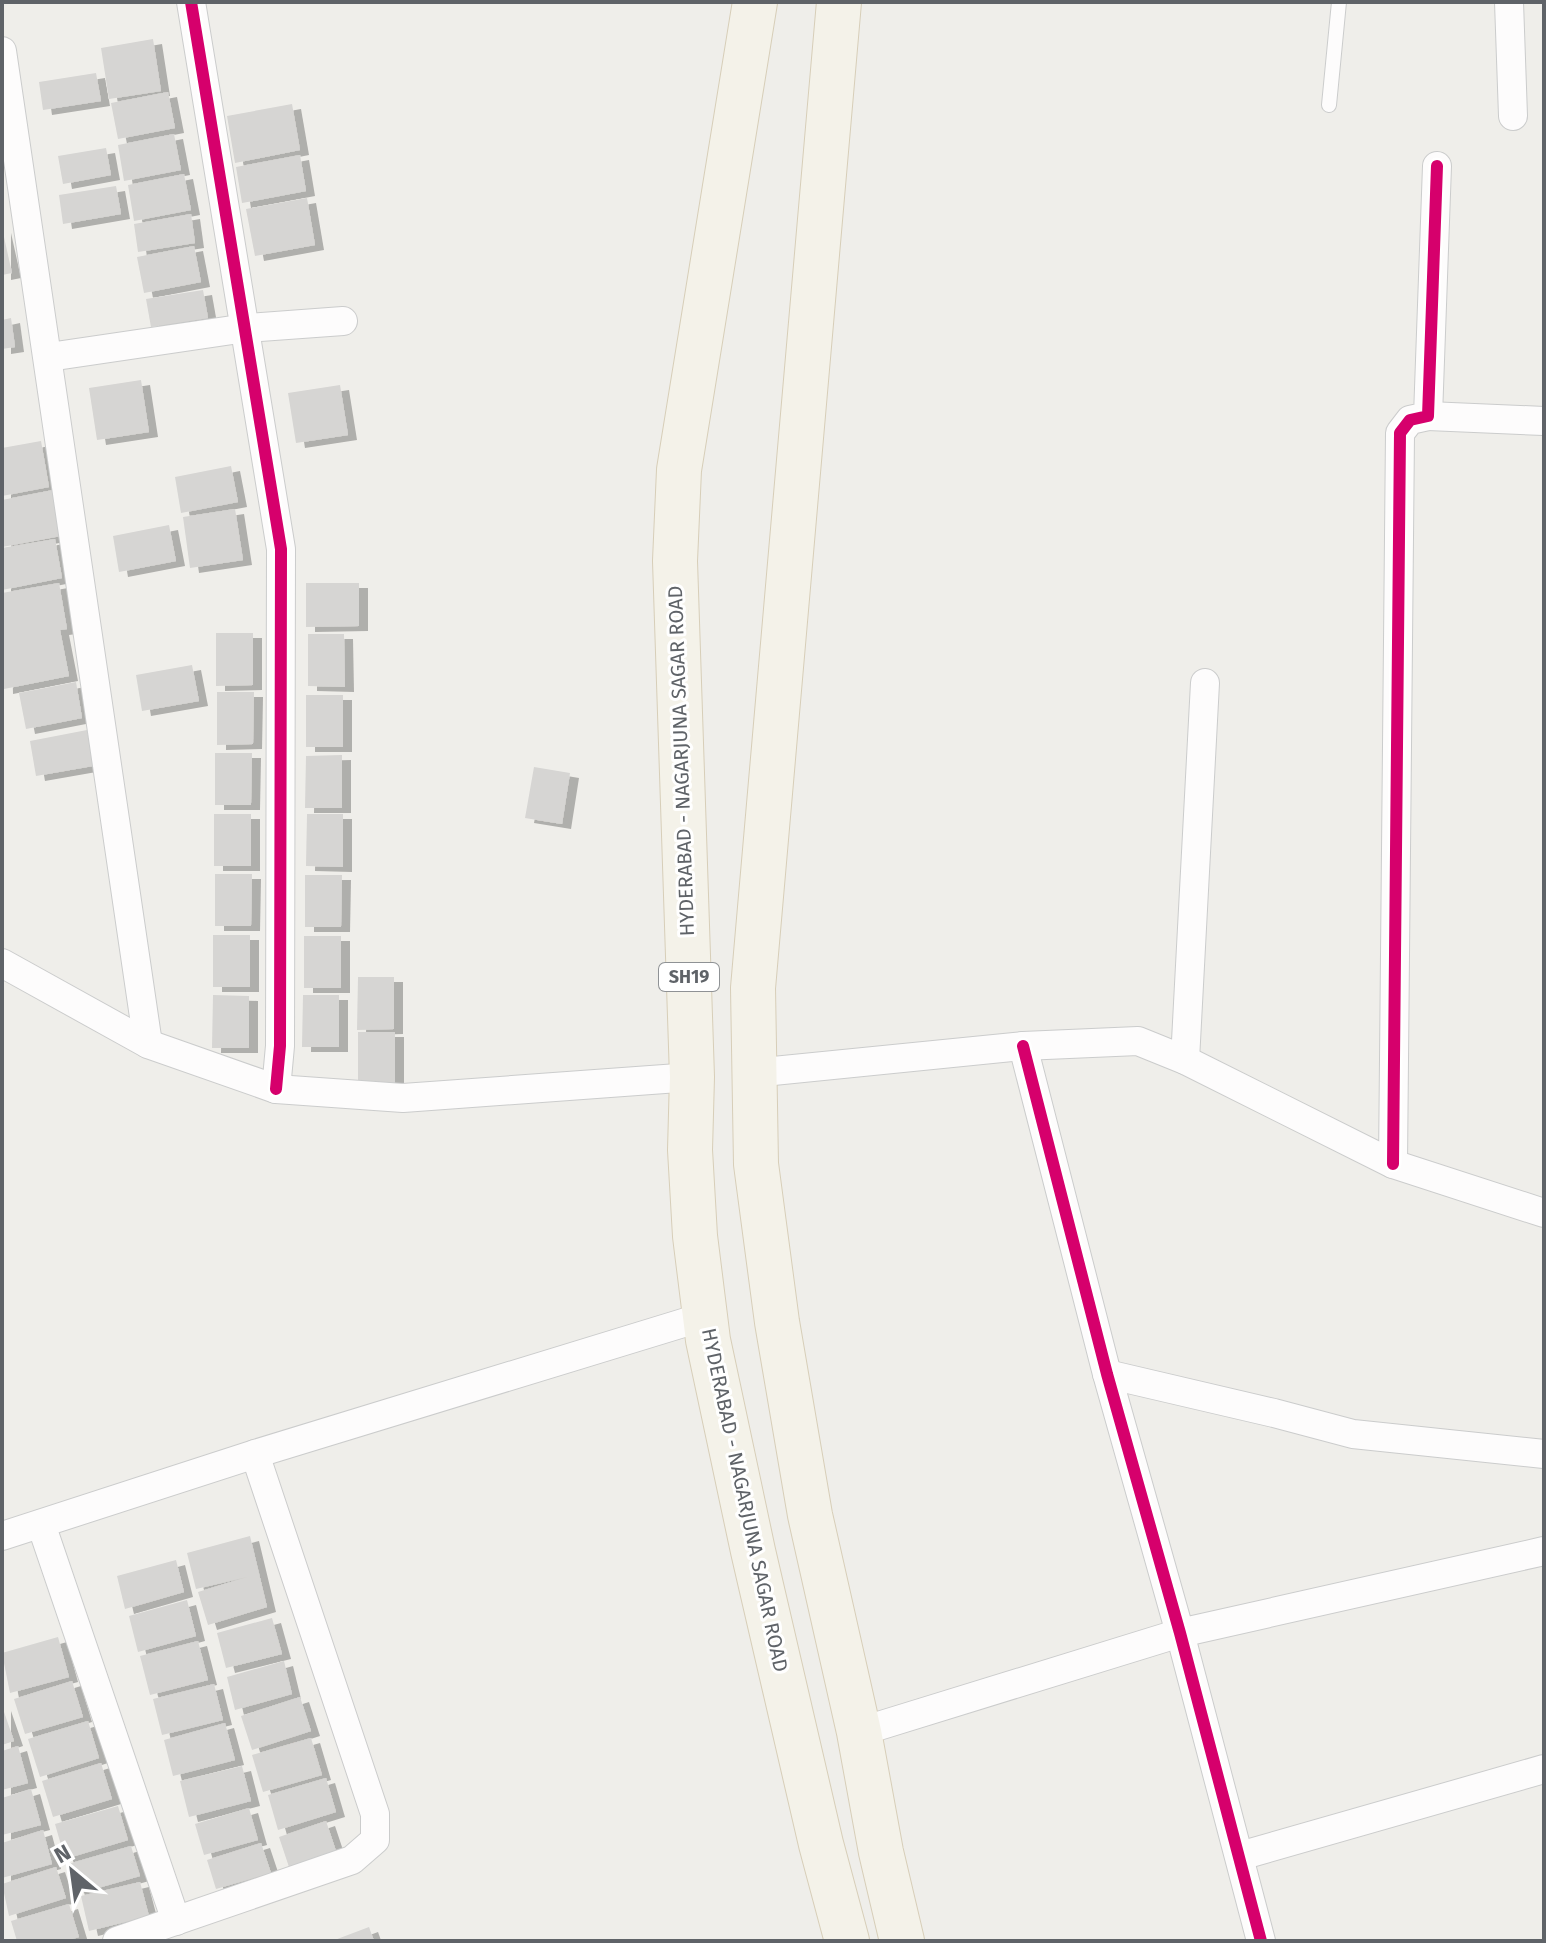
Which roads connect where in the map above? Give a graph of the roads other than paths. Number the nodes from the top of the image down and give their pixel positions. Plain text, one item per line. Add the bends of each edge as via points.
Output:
1 (191, 2) edge
2 (755, 2) edge
3 (839, 2) edge
4 (1339, 2) edge
5 (1509, 2) edge
6 (2, 51) edge
7 (1329, 105) dead end
8 (1513, 116) dead end
9 (1437, 166) dead end
10 (343, 321) dead end
11 (246, 328) junction
12 (49, 357) junction
13 (1428, 416) junction
14 (1544, 421) edge
15 (1205, 683) dead end
16 (2, 963) edge
17 (148, 1044) junction
18 (1023, 1046) junction
19 (1185, 1060) junction
20 (753, 1073) junction
21 (692, 1077) junction
22 (276, 1089) junction
23 (1393, 1164) junction
24 (1544, 1213) edge
25 (706, 1316) junction
26 (1107, 1374) junction
27 (255, 1454) junction
28 (1544, 1454) edge
29 (41, 1524) junction
30 (2, 1536) edge
31 (1544, 1551) edge
32 (1180, 1633) junction
33 (859, 1732) junction
34 (1544, 1769) edge
35 (1240, 1856) junction
36 (176, 1921) junction
37 (117, 1941) edge
38 (847, 1941) edge
39 (902, 1941) edge
40 (1261, 1941) edge

1 - 11 street
2 - 21 main road, HYDERABAD - NAGARJUNA SAGAR ROAD / SH19 via 679,470 675,561
3 - 20 main road via 753,988
4 - 7 lane
5 - 8 street
6 - 12 street
9 - 13 street
10 - 11 street
11 - 12 street
11 - 22 street via 281,549
12 - 17 street
13 - 14 street
13 - 23 street via 1410,420 1400,433
15 - 19 street
16 - 17 street
17 - 22 street
18 - 19 street via 1138,1041
18 - 20 street
18 - 26 street
19 - 23 street
20 - 33 main road via 756,1164 777,1322 810,1515
21 - 22 street via 403,1098
21 - 25 main road, HYDERABAD - NAGARJUNA SAGAR ROAD / SH19 via 695,1236
23 - 24 street
25 - 27 street
25 - 38 main road, HYDERABAD - NAGARJUNA SAGAR ROAD / SH19 via 753,1551
26 - 28 street via 1353,1434
26 - 32 street
27 - 29 street
27 - 36 street via 375,1814 375,1840 352,1860
29 - 30 street
29 - 36 street
31 - 32 street
32 - 33 street
32 - 35 street
33 - 39 main road
34 - 35 street
35 - 40 street
36 - 37 street

